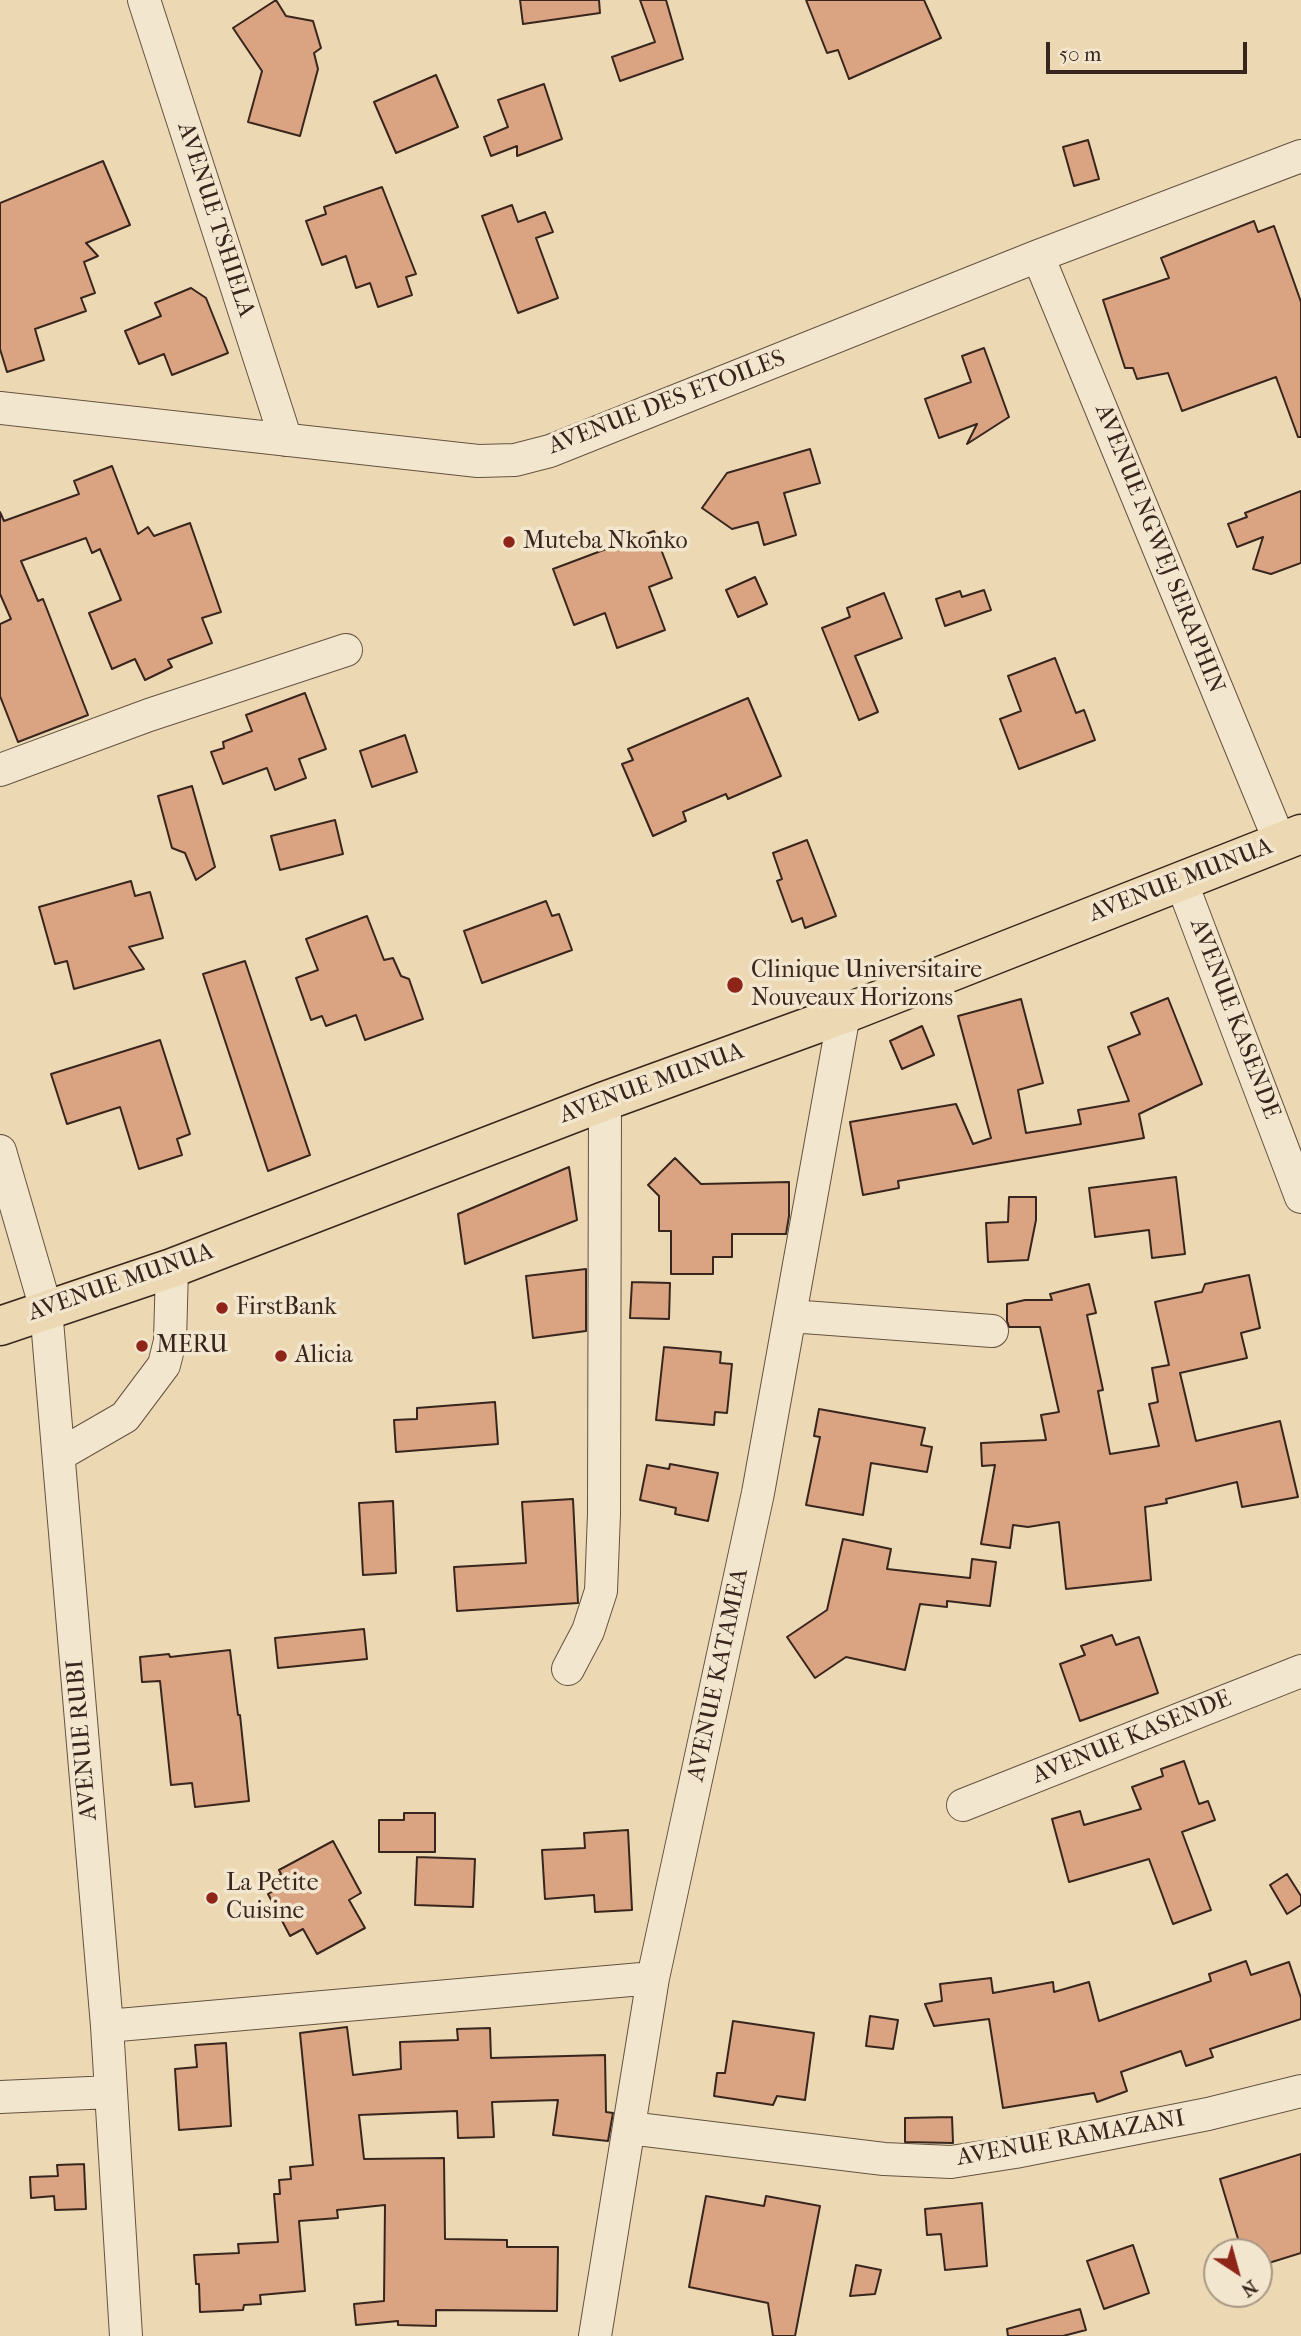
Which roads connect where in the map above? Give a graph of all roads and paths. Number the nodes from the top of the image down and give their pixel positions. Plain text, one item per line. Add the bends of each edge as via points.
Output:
1 (144, 0) edge
2 (1301, 156) edge
3 (1038, 256) junction
4 (0, 408) edge
5 (286, 440) junction
6 (346, 650) dead end
7 (0, 770) edge
8 (1290, 838) edge
9 (1181, 881) junction
10 (844, 1014) junction
11 (605, 1101) junction
12 (0, 1151) edge
13 (1301, 1196) edge
14 (172, 1268) junction
15 (46, 1309) junction
16 (790, 1316) junction
17 (0, 1326) edge
18 (992, 1331) dead end
19 (59, 1455) junction
20 (568, 1669) dead end
21 (1301, 1671) edge
22 (964, 1805) dead end
23 (653, 1978) junction
24 (107, 2026) junction
25 (1301, 2091) edge
26 (111, 2092) junction
27 (0, 2097) edge
28 (629, 2128) junction
29 (126, 2336) edge
30 (595, 2336) edge

1 - 5 street, AVENUE TSHIELA
2 - 3 street, AVENUE DES ETOILES
3 - 5 street, AVENUE DES ETOILES via 550,451 515,460 478,461
3 - 8 street, AVENUE NGWEJ SERAPHIN
4 - 5 street, AVENUE DES ETOILES
6 - 7 street
8 - 9 main road, AVENUE MUNUA
9 - 10 main road, AVENUE MUNUA
9 - 13 street, AVENUE KASENDE
10 - 11 main road, AVENUE MUNUA
10 - 16 street, AVENUE KATAMEA
11 - 14 main road, AVENUE MUNUA
11 - 20 street via 601,1591 588,1631
12 - 15 street, AVENUE RUBI
14 - 15 main road, AVENUE MUNUA
14 - 19 street via 170,1341 164,1365 125,1417
15 - 17 main road, AVENUE MUNUA
15 - 19 street, AVENUE RUBI
16 - 18 street
16 - 23 street, AVENUE KATAMEA via 758,1493
19 - 24 street, AVENUE RUBI
21 - 22 street, AVENUE KASENDE
23 - 24 street
23 - 28 street, AVENUE KATAMEA
24 - 26 street, AVENUE RUBI
25 - 28 street, AVENUE RAMAZANI via 1195,2117 951,2161 884,2159
26 - 27 street
26 - 29 street, AVENUE RUBI
28 - 30 street, AVENUE KATAMEA

